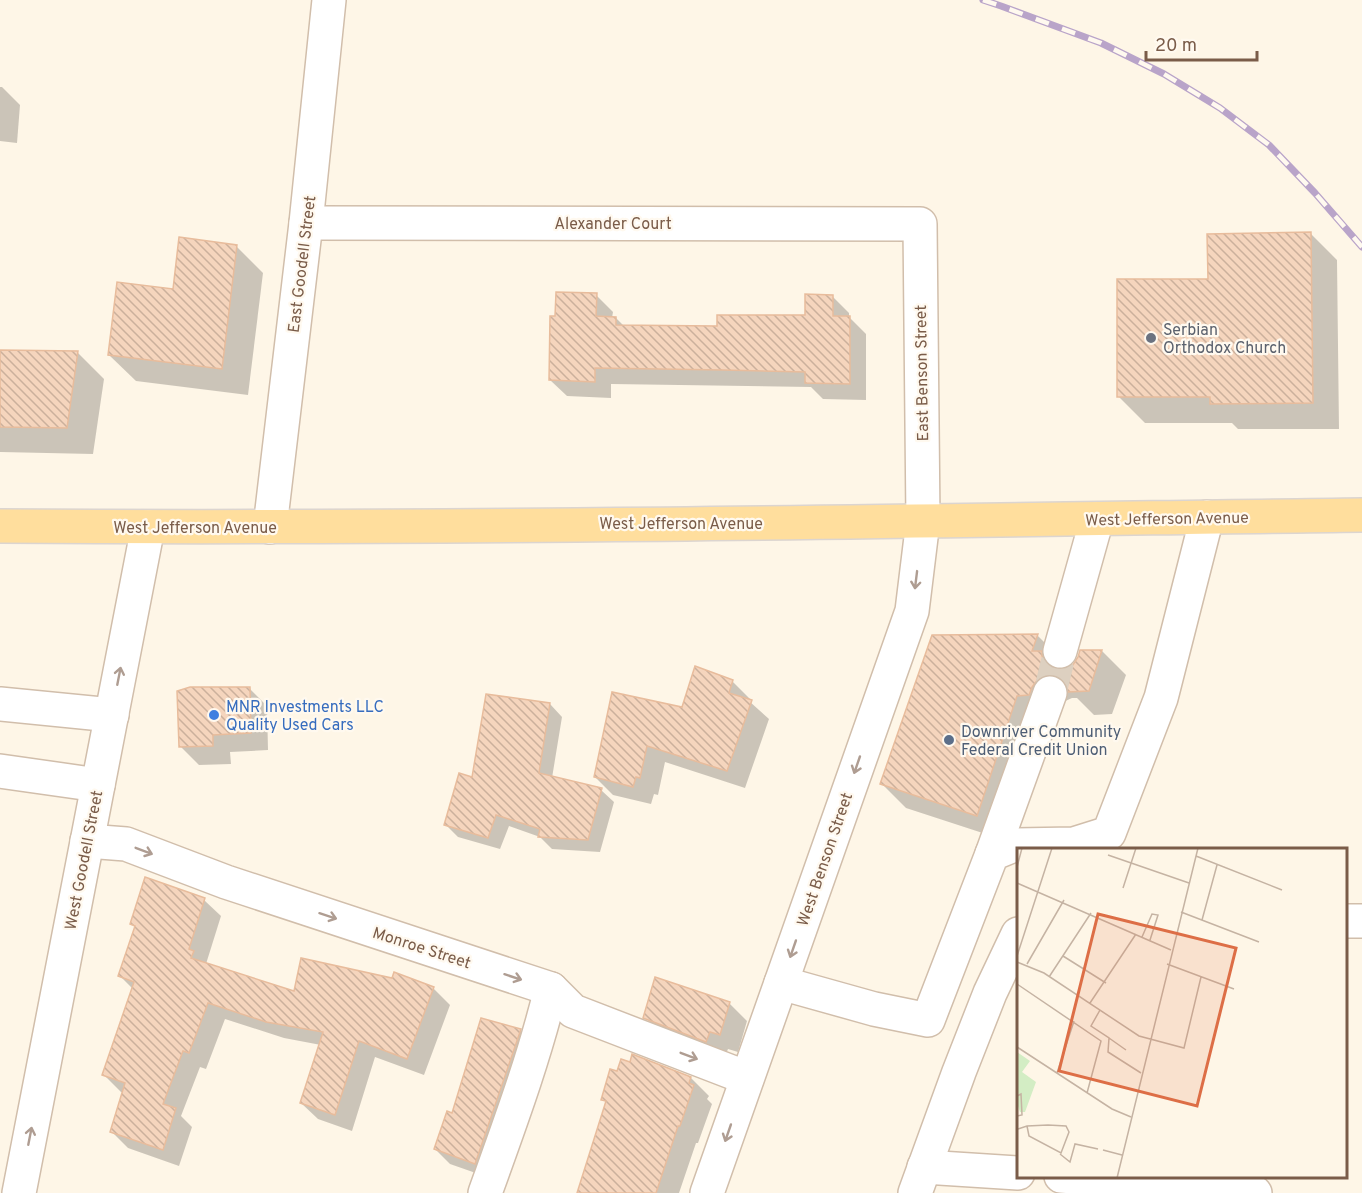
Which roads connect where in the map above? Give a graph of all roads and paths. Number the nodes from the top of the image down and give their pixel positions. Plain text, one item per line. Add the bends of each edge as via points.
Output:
1 (329, 0) edge
2 (306, 223) junction
3 (920, 224) joint
4 (1362, 515) edge
5 (1207, 517) junction
6 (1097, 519) junction
7 (923, 521) junction
8 (0, 526) edge
9 (148, 527) junction
10 (270, 527) junction
11 (1060, 651) tunnel mouth
12 (1050, 693) tunnel mouth
13 (0, 704) edge
14 (112, 715) junction
15 (0, 771) edge
16 (98, 785) junction
17 (87, 841) junction
18 (1074, 847) edge
19 (992, 854) junction
20 (1017, 935) edge
21 (781, 983) junction
22 (551, 990) junction
23 (747, 1078) junction
24 (1017, 1173) edge
25 (1084, 1178) edge
26 (919, 1180) edge
27 (19, 1193) edge
28 (485, 1193) edge
29 (707, 1193) edge
30 (1255, 1193) edge

1 - 2 street, East Goodell Street
2 - 3 street, Alexander Court
2 - 10 street, East Goodell Street
3 - 7 street, East Benson Street
4 - 5 main road, West Jefferson Avenue
5 - 6 main road, West Jefferson Avenue
5 - 18 street via 1161,698 1109,833
6 - 7 main road, West Jefferson Avenue
6 - 11 street
7 - 10 main road, West Jefferson Avenue
7 -> 21 street, West Benson Street via 912,611
8 - 9 main road, West Jefferson Avenue
9 - 10 main road, West Jefferson Avenue
14 -> 9 street, West Goodell Street
12 - 19 street
13 - 14 street
14 - 16 street, West Goodell Street
15 - 16 street
16 - 17 street, West Goodell Street
17 -> 22 street, Monroe Street via 126,844 226,882
27 -> 17 street, West Goodell Street
18 - 19 street via 1014,845
19 - 21 street via 928,1020
20 - 26 street via 990,993
21 - 23 street, West Benson Street
22 -> 23 street, Monroe Street via 573,1011
22 - 28 street
23 -> 29 street, West Benson Street
24 - 26 street
25 - 30 street

